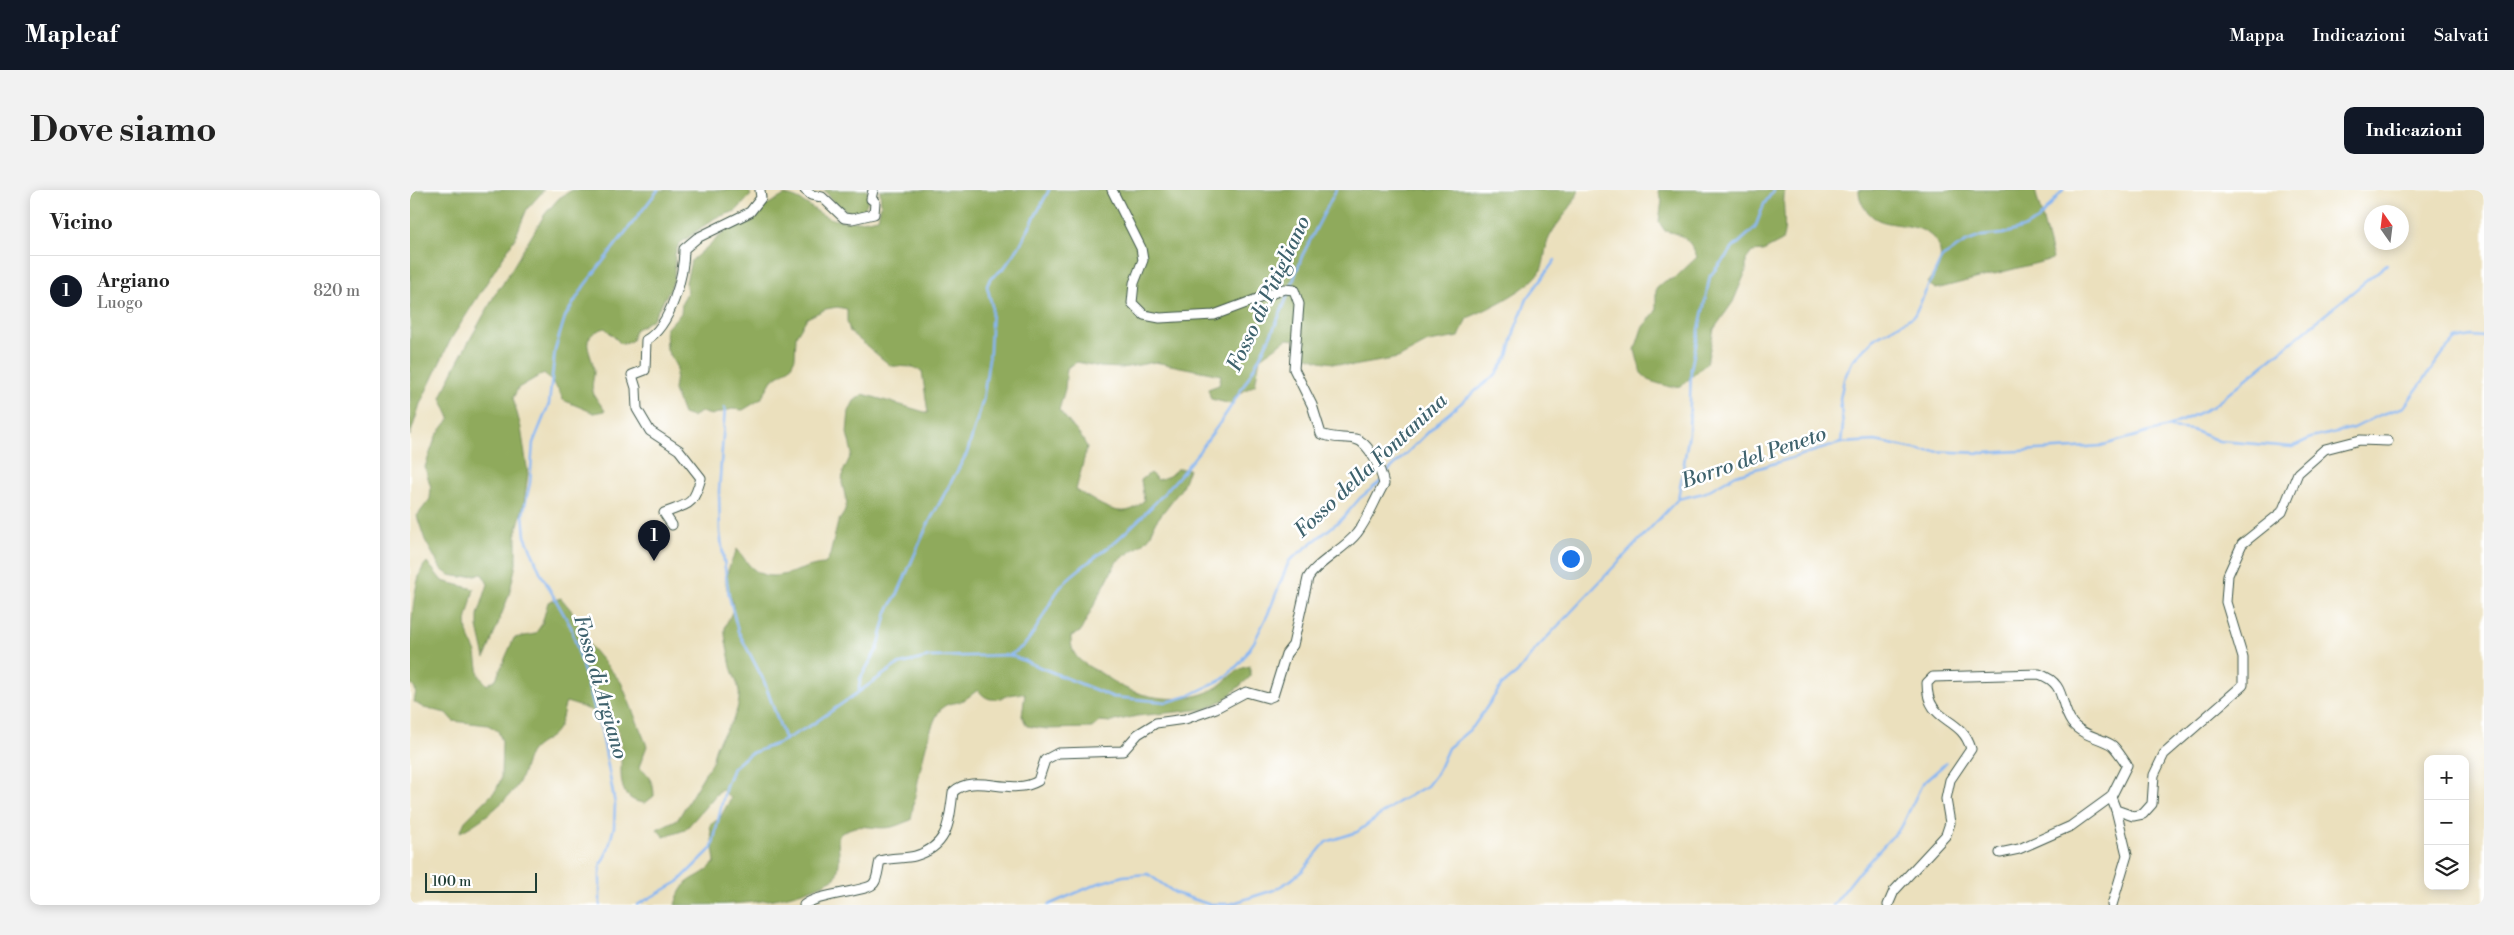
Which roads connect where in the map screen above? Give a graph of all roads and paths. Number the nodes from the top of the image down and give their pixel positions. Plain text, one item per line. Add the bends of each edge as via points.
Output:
1 (760, 190) edge
2 (805, 190) edge
3 (873, 190) edge
4 (1112, 190) edge
5 (2388, 441) dead end
6 (672, 525) dead end
7 (2111, 797) junction
8 (2116, 810) junction
9 (2000, 853) dead end
10 (804, 905) edge
11 (1888, 905) edge
12 (2112, 905) edge

1 - 6 street via 761,198 750,212 702,236 684,249 680,286 657,332 646,340 645,370 632,375 637,409 650,431 679,450 701,478 696,498 664,513
2 - 3 street via 822,197 844,218 874,214
4 - 10 street via 1141,248 1143,260 1134,283 1132,303 1144,314 1160,318 1214,315 1284,289 1294,290 1300,304 1294,369 1312,406 1320,434 1362,442 1382,474 1384,484 1357,532 1330,559 1311,572 1295,640 1286,654 1273,696 1268,698 1246,692 1185,719 1156,723 1138,734 1123,751 1058,753 1045,760 1038,781 1025,787 963,786 953,792 947,832 929,850 914,857 880,861 876,882 870,888 834,893
5 - 8 street via 2360,440 2326,449 2298,473 2282,512 2242,544 2228,575 2226,602 2243,658 2243,685 2164,754 2154,774 2152,804 2143,814 2133,816
7 - 8 street
7 - 9 street via 2071,826 2019,849
7 - 11 street via 2127,765 2112,745 2094,739 2072,724 2056,684 2046,677 2039,674 1933,677 1927,683 1927,696 1934,710 1962,730 1972,749 1950,780 1946,799 1950,823 1946,835 1894,890
8 - 12 street via 2127,854

